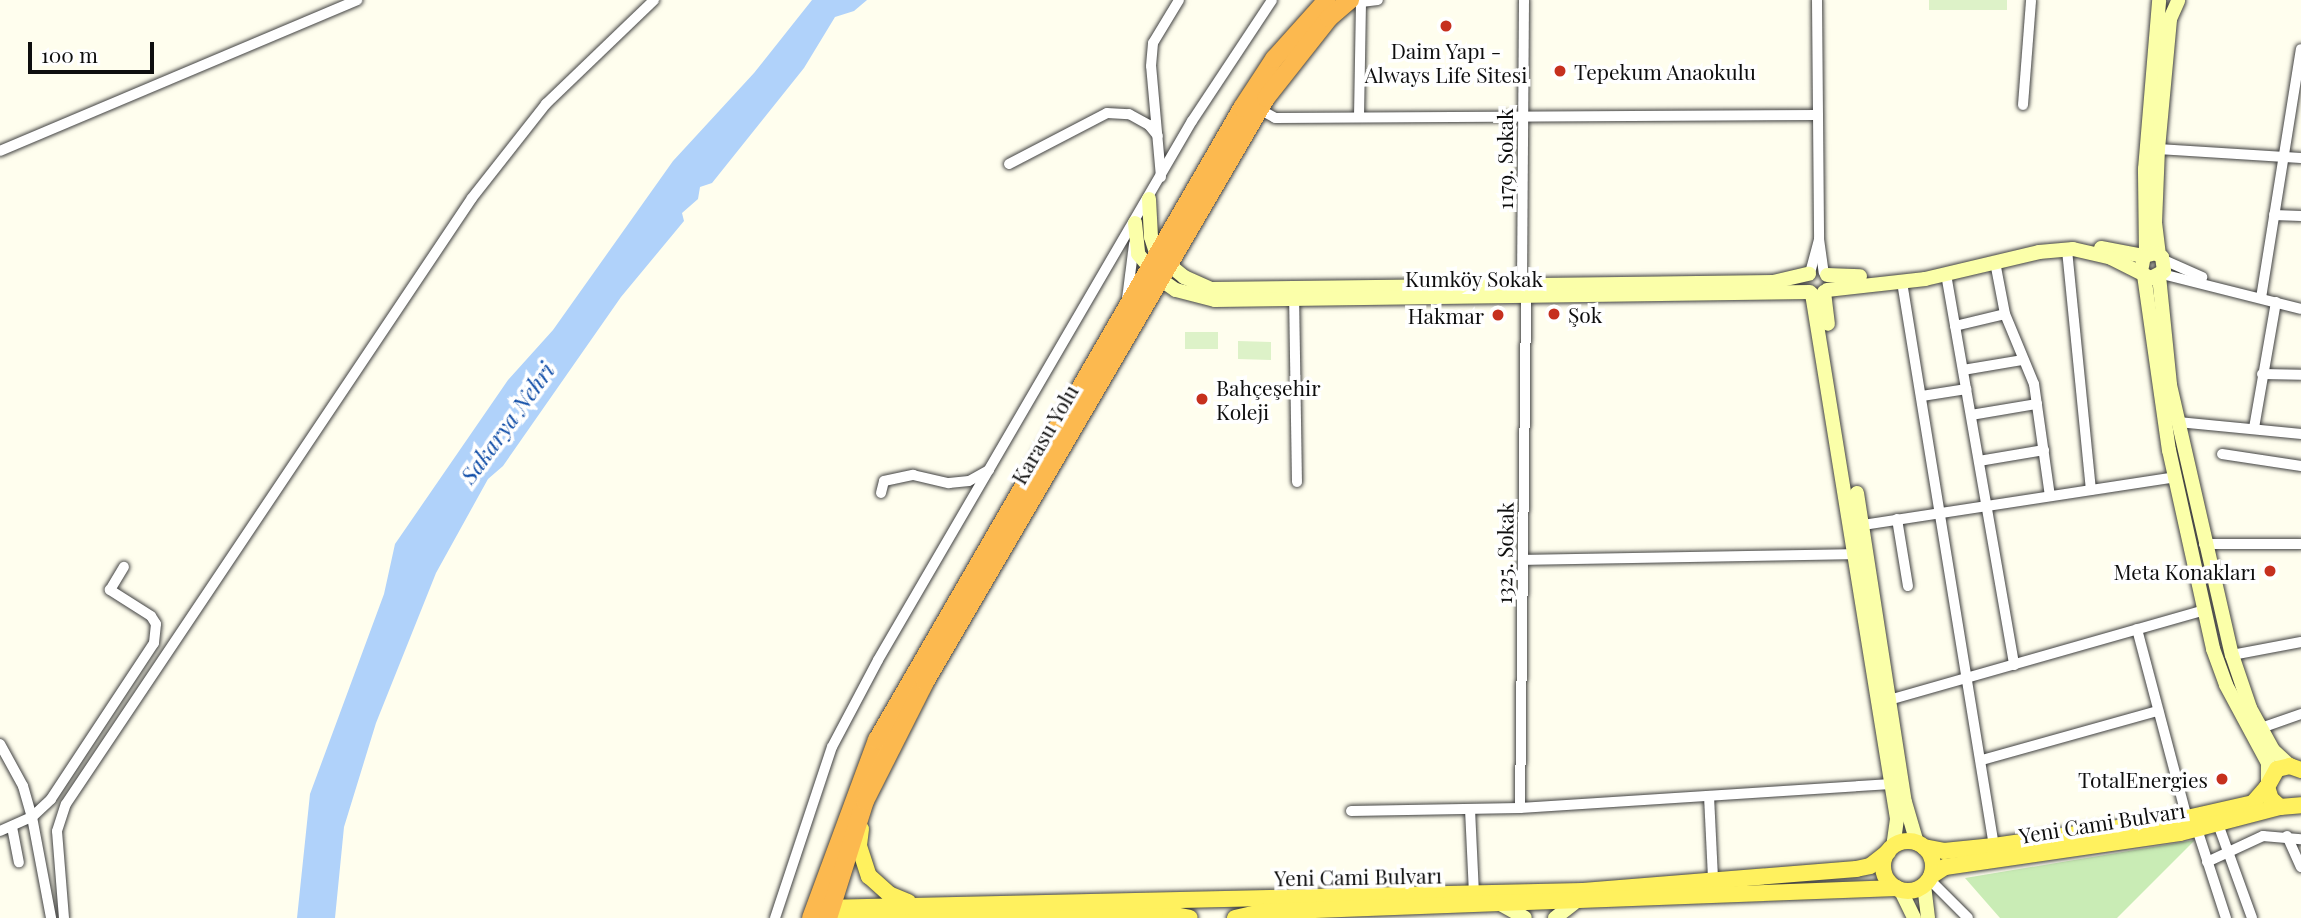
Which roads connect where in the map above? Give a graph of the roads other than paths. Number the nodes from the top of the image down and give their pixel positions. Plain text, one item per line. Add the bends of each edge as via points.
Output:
1 (357, 0) edge
2 (654, 0) edge
3 (1179, 0) edge
4 (1272, 0) edge
5 (1327, 0) edge
6 (1377, 0) edge
7 (1524, 0) edge
8 (1816, 0) edge
9 (2031, 0) edge
10 (2158, 0) edge
11 (1353, 1) edge
12 (2179, 1) edge
13 (2300, 56) edge
14 (2023, 105) dead end
15 (1259, 109) junction
16 (1818, 115) junction
17 (1524, 116) junction
18 (1359, 117) junction
19 (1158, 137) junction
20 (2158, 149) junction
21 (0, 151) edge
22 (2287, 157) junction
23 (2301, 158) edge
24 (1009, 164) dead end
25 (1161, 177) junction
26 (1149, 199) junction
27 (2274, 215) junction
28 (2301, 216) edge
29 (1135, 223) junction
30 (1134, 240) junction
31 (2067, 250) junction
32 (1995, 262) junction
33 (2152, 265) junction
34 (1158, 267) junction
35 (1946, 274) junction
36 (1902, 282) junction
37 (1818, 283) junction
38 (1524, 292) junction
39 (1294, 295) junction
40 (2261, 298) junction
41 (2276, 302) junction
42 (2301, 309) edge
43 (1123, 313) junction
44 (2005, 314) junction
45 (1955, 326) junction
46 (2023, 360) junction
47 (1963, 370) junction
48 (2262, 374) junction
49 (2301, 375) edge
50 (1966, 389) junction
51 (1922, 396) junction
52 (2037, 404) junction
53 (1971, 415) junction
54 (2178, 422) junction
55 (2255, 428) junction
56 (2301, 434) edge
57 (2044, 450) junction
58 (2222, 454) dead end
59 (1979, 461) junction
60 (2301, 466) edge
61 (989, 470) junction
62 (2176, 477) junction
63 (1297, 482) dead end
64 (2091, 490) junction
65 (881, 493) dead end
66 (2050, 496) junction
67 (1987, 506) junction
68 (1942, 513) junction
69 (1897, 520) junction
70 (1863, 525) junction
71 (2204, 544) junction
72 (2301, 544) edge
73 (1857, 554) junction
74 (1523, 561) junction
75 (124, 567) dead end
76 (1908, 586) dead end
77 (2205, 610) junction
78 (2137, 629) junction
79 (2301, 642) edge
80 (2232, 655) junction
81 (2014, 664) junction
82 (1968, 678) junction
83 (1889, 700) junction
84 (2158, 711) junction
85 (2301, 714) edge
86 (2261, 728) junction
87 (0, 744) edge
88 (1982, 760) junction
89 (2296, 768) edge
90 (1897, 784) junction
91 (2267, 784) junction
92 (1709, 796) junction
93 (865, 801) junction
94 (1520, 808) junction
95 (1470, 809) junction
96 (2292, 809) edge
97 (1351, 811) dead end
98 (32, 817) junction
99 (2192, 823) junction
100 (2218, 824) junction
101 (12, 827) junction
102 (0, 831) edge
103 (2287, 836) junction
104 (2301, 839) edge
105 (1921, 845) junction
106 (1994, 846) junction
107 (1891, 849) junction
108 (2227, 852) junction
109 (19, 862) dead end
110 (2207, 862) junction
111 (2301, 867) edge
112 (1713, 879) junction
113 (1928, 880) junction
114 (1899, 889) junction
115 (1474, 894) junction
116 (1213, 900) junction
117 (1574, 902) junction
118 (1502, 905) junction
119 (822, 911) edge
120 (921, 914) edge
121 (51, 918) edge
122 (64, 918) edge
123 (775, 918) edge
124 (1190, 918) edge
125 (1198, 918) edge
126 (1234, 918) edge
127 (1525, 918) edge
128 (1555, 918) edge
129 (1914, 918) edge
130 (1928, 918) edge
131 (1968, 918) edge
132 (2226, 918) edge
133 (2252, 918) edge

1 - 21 street
2 - 122 street via 546,104 472,198 66,804 57,831
3 - 19 street via 1161,23 1153,43
4 - 25 street
5 - 34 highway via 1274,59
6 - 11 street
7 - 17 street, 1179. Sokak
8 - 16 street
9 - 14 street
10 - 12 main road
10 - 33 main road via 2145,169
11 - 15 highway, Karasu Yolu via 1287,68
11 - 18 street via 1361,16
12 - 20 main road via 2170,19
13 - 22 street
15 - 18 street via 1275,118
15 - 34 highway, Karasu Yolu
16 - 17 street
16 - 37 street
17 - 18 street
17 - 38 street, 1179. Sokak
19 - 24 street via 1149,125 1129,114 1107,113
19 - 25 street
20 - 22 street
20 - 33 main road
22 - 23 street
22 - 27 street
25 - 26 street
26 - 29 street
26 - 34 main road
27 - 28 street
27 - 40 street
29 - 30 main road
29 - 61 street
30 - 34 main road
30 - 43 street
31 - 32 main road, Kumköy Sokak
31 - 33 main road, Kumköy Sokak
31 - 64 street
32 - 35 main road, Kumköy Sokak
32 - 44 street
33 - 37 main road, Kumköy Sokak via 2082,246 2039,246 1909,272
33 - 40 street
33 - 54 main road
33 - 62 main road
34 - 39 main road, Kumköy Sokak via 1196,298
34 - 43 highway
34 - 93 highway, Karasu Yolu via 912,705
35 - 36 main road, Kumköy Sokak
35 - 45 street
36 - 37 main road, Kumköy Sokak
36 - 51 street
37 - 38 main road, Kumköy Sokak
37 - 70 main road
37 - 73 main road
38 - 39 main road, Kumköy Sokak
38 - 74 street, 1325. Sokak
39 - 63 street
40 - 41 street
41 - 42 street
41 - 48 street
43 - 119 highway via 877,740
44 - 45 street
44 - 46 street
45 - 47 street
46 - 47 street
46 - 52 street
47 - 50 street
48 - 49 street
48 - 55 street
50 - 51 street
50 - 53 street
51 - 68 street
52 - 53 street
52 - 57 street
53 - 59 street
54 - 55 street
54 - 71 main road
55 - 56 street
57 - 59 street
57 - 66 street
58 - 60 street
59 - 67 street
61 - 65 street via 969,481 913,475 884,481
61 - 123 street via 832,747
62 - 64 street
62 - 77 main road
64 - 66 street
66 - 67 street
67 - 68 street
67 - 81 street
68 - 69 street
68 - 82 street
69 - 70 street
69 - 76 street
70 - 83 main road
71 - 72 street
71 - 80 main road
73 - 74 street
73 - 90 main road
74 - 94 street, 1325. Sokak
75 - 98 street via 110,590 150,615 156,624 154,643 51,799
77 - 78 street
77 - 91 main road via 2222,676 2268,763
78 - 81 street
78 - 84 street
79 - 80 street
80 - 86 main road
81 - 82 street
82 - 83 street
82 - 88 street
83 - 90 main road
84 - 88 street
84 - 99 street
85 - 86 street
86 - 89 main road via 2273,750
87 - 98 street via 23,786
88 - 106 street
89 - 91 main road, Yeni Cami Bulvarı via 2277,769
90 - 92 street
90 - 105 main road
90 - 107 main road
91 - 96 main road via 2271,799
91 - 99 main road, Yeni Cami Bulvarı via 2253,803
92 - 94 street
92 - 112 street
93 - 119 highway, Karasu Yolu
93 - 120 main road via 859,846 862,862 879,886
94 - 95 street
95 - 97 street
95 - 115 street
96 - 100 main road, Yeni Cami Bulvarı
98 - 101 street
98 - 121 street
99 - 100 main road, Yeni Cami Bulvarı
99 - 106 main road, Yeni Cami Bulvarı
99 - 110 street
99 - 113 main road, Yeni Cami Bulvarı via 1945,867
100 - 108 street
101 - 102 street
101 - 109 street
103 - 104 street
103 - 108 street via 2263,836
103 - 111 street
105 - 106 main road, Yeni Cami Bulvarı via 1944,851
105 - 107 main road
105 - 113 main road via 1933,860
107 - 112 main road, Yeni Cami Bulvarı via 1870,866 1856,869
107 - 114 main road via 1886,876
108 - 110 street
108 - 133 street
110 - 132 street
112 - 115 main road, Yeni Cami Bulvarı via 1583,891
113 - 114 main road
113 - 130 main road
113 - 131 street
114 - 117 main road, Yeni Cami Bulvarı
114 - 129 main road
115 - 116 main road, Yeni Cami Bulvarı
116 - 120 main road, Yeni Cami Bulvarı
116 - 125 main road
116 - 126 main road via 1233,910
117 - 118 main road, Yeni Cami Bulvarı
117 - 128 main road
118 - 126 main road, Yeni Cami Bulvarı via 1262,912
118 - 127 main road
119 - 120 main road, Yeni Cami Bulvarı
120 - 124 main road, Yeni Cami Bulvarı via 1170,914

